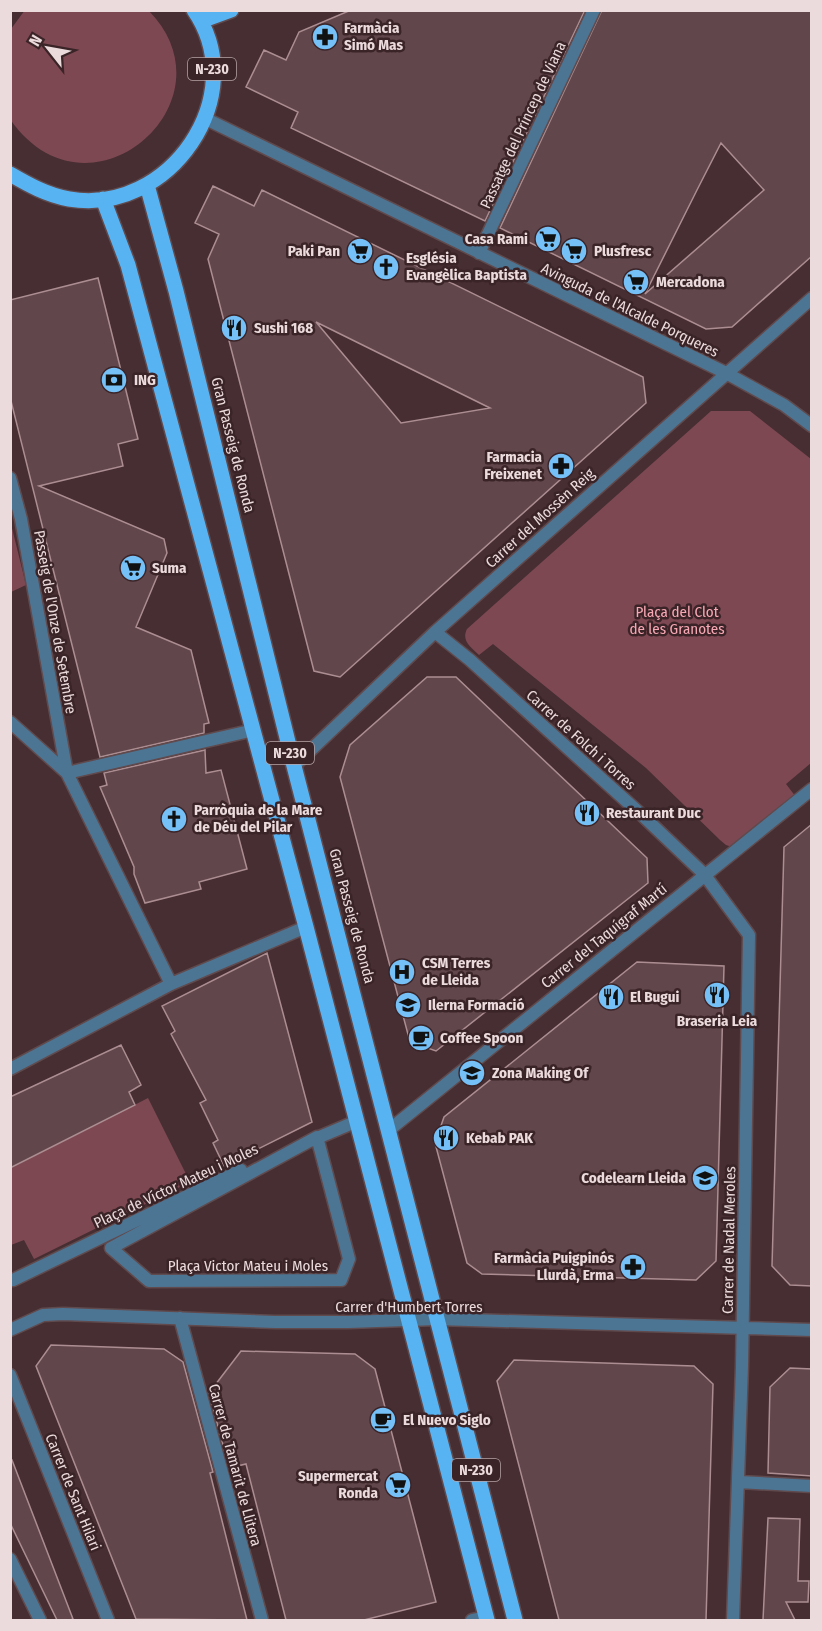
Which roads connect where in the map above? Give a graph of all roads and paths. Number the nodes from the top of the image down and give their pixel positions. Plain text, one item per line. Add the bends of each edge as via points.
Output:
1 (231, 10) edge
2 (594, 10) edge
3 (198, 16) edge
4 (204, 118) junction
5 (10, 174) edge
6 (147, 185) junction
7 (103, 199) junction
8 (479, 253) junction
9 (812, 298) edge
10 (726, 373) junction
11 (812, 426) edge
12 (10, 478) edge
13 (435, 632) junction
14 (10, 722) edge
15 (254, 730) junction
16 (294, 766) junction
17 (67, 773) junction
18 (812, 789) edge
19 (705, 874) junction
20 (306, 927) junction
21 (171, 984) junction
22 (10, 1069) edge
23 (355, 1122) junction
24 (389, 1130) junction
25 (317, 1137) junction
26 (11, 1279) edge
27 (180, 1318) junction
28 (437, 1319) junction
29 (408, 1320) junction
30 (743, 1328) junction
31 (10, 1330) edge
32 (812, 1330) edge
33 (10, 1375) edge
34 (739, 1482) junction
35 (812, 1486) edge
36 (10, 1559) edge
37 (481, 1619) edge
38 (40, 1620) edge
39 (108, 1620) edge
40 (262, 1620) edge
41 (515, 1620) edge
42 (733, 1620) edge

1 - 3 main road
2 - 8 street, Passatge del Príncep de Viana
3 - 4 main road, N-230 via 211,50 213,80
4 - 6 main road, N-230 via 194,140 174,166
4 - 8 street, Avinguda de l'Alcalde Porqueres
5 - 7 main road, N-230 via 38,190 70,199
6 - 7 main road, N-230 via 126,195
6 - 16 main road, Gran Passeig de Ronda / N-230
7 - 15 main road, N-230 via 128,265
8 - 10 street, Avinguda de l'Alcalde Porqueres
9 - 10 street, Carrer del Mossèn Reig
10 - 11 street, Avinguda de l'Alcalde Porqueres via 784,405
10 - 13 street, Carrer del Mossèn Reig
12 - 17 street, Passeig de l'Onze de Setembre via 21,519
13 - 16 street, Carrer del Mossèn Reig
13 - 19 street, Carrer de Folch i Torres
14 - 17 street
15 - 17 street
15 - 20 main road, N-230
16 - 24 main road, Gran Passeig de Ronda / N-230
17 - 21 street
18 - 19 street, Carrer del Taquígraf Martí
19 - 24 street, Carrer del Taquígraf Martí
19 - 30 street, Carrer de Nadal Meroles via 749,935
20 - 21 street
20 - 23 main road, N-230
21 - 22 street
23 - 25 street, Plaça de Víctor Mateu i Moles
23 - 29 main road, N-230
24 - 28 main road, Gran Passeig de Ronda / N-230
25 - 25 street, Plaça Victor Mateu i Moles via 286,1154 111,1248 148,1281 341,1280 350,1259
25 - 26 street, Plaça de Víctor Mateu i Moles via 239,1165
27 - 29 street, Carrer d'Humbert Torres via 348,1323
27 - 31 street, Carrer d'Humbert Torres via 43,1315
27 - 40 street, Carrer de Tamarit de Llitera
28 - 29 street, Carrer d'Humbert Torres
28 - 30 street, Carrer d'Humbert Torres
28 - 41 main road, Gran Passeig de Ronda / N-230
29 - 37 main road, N-230
30 - 32 street, Carrer d'Humbert Torres
30 - 34 street, Carrer de Nadal Meroles
33 - 39 street, Carrer de Sant Hilari
34 - 35 street
34 - 42 street, Carrer de Nadal Meroles
36 - 38 street

